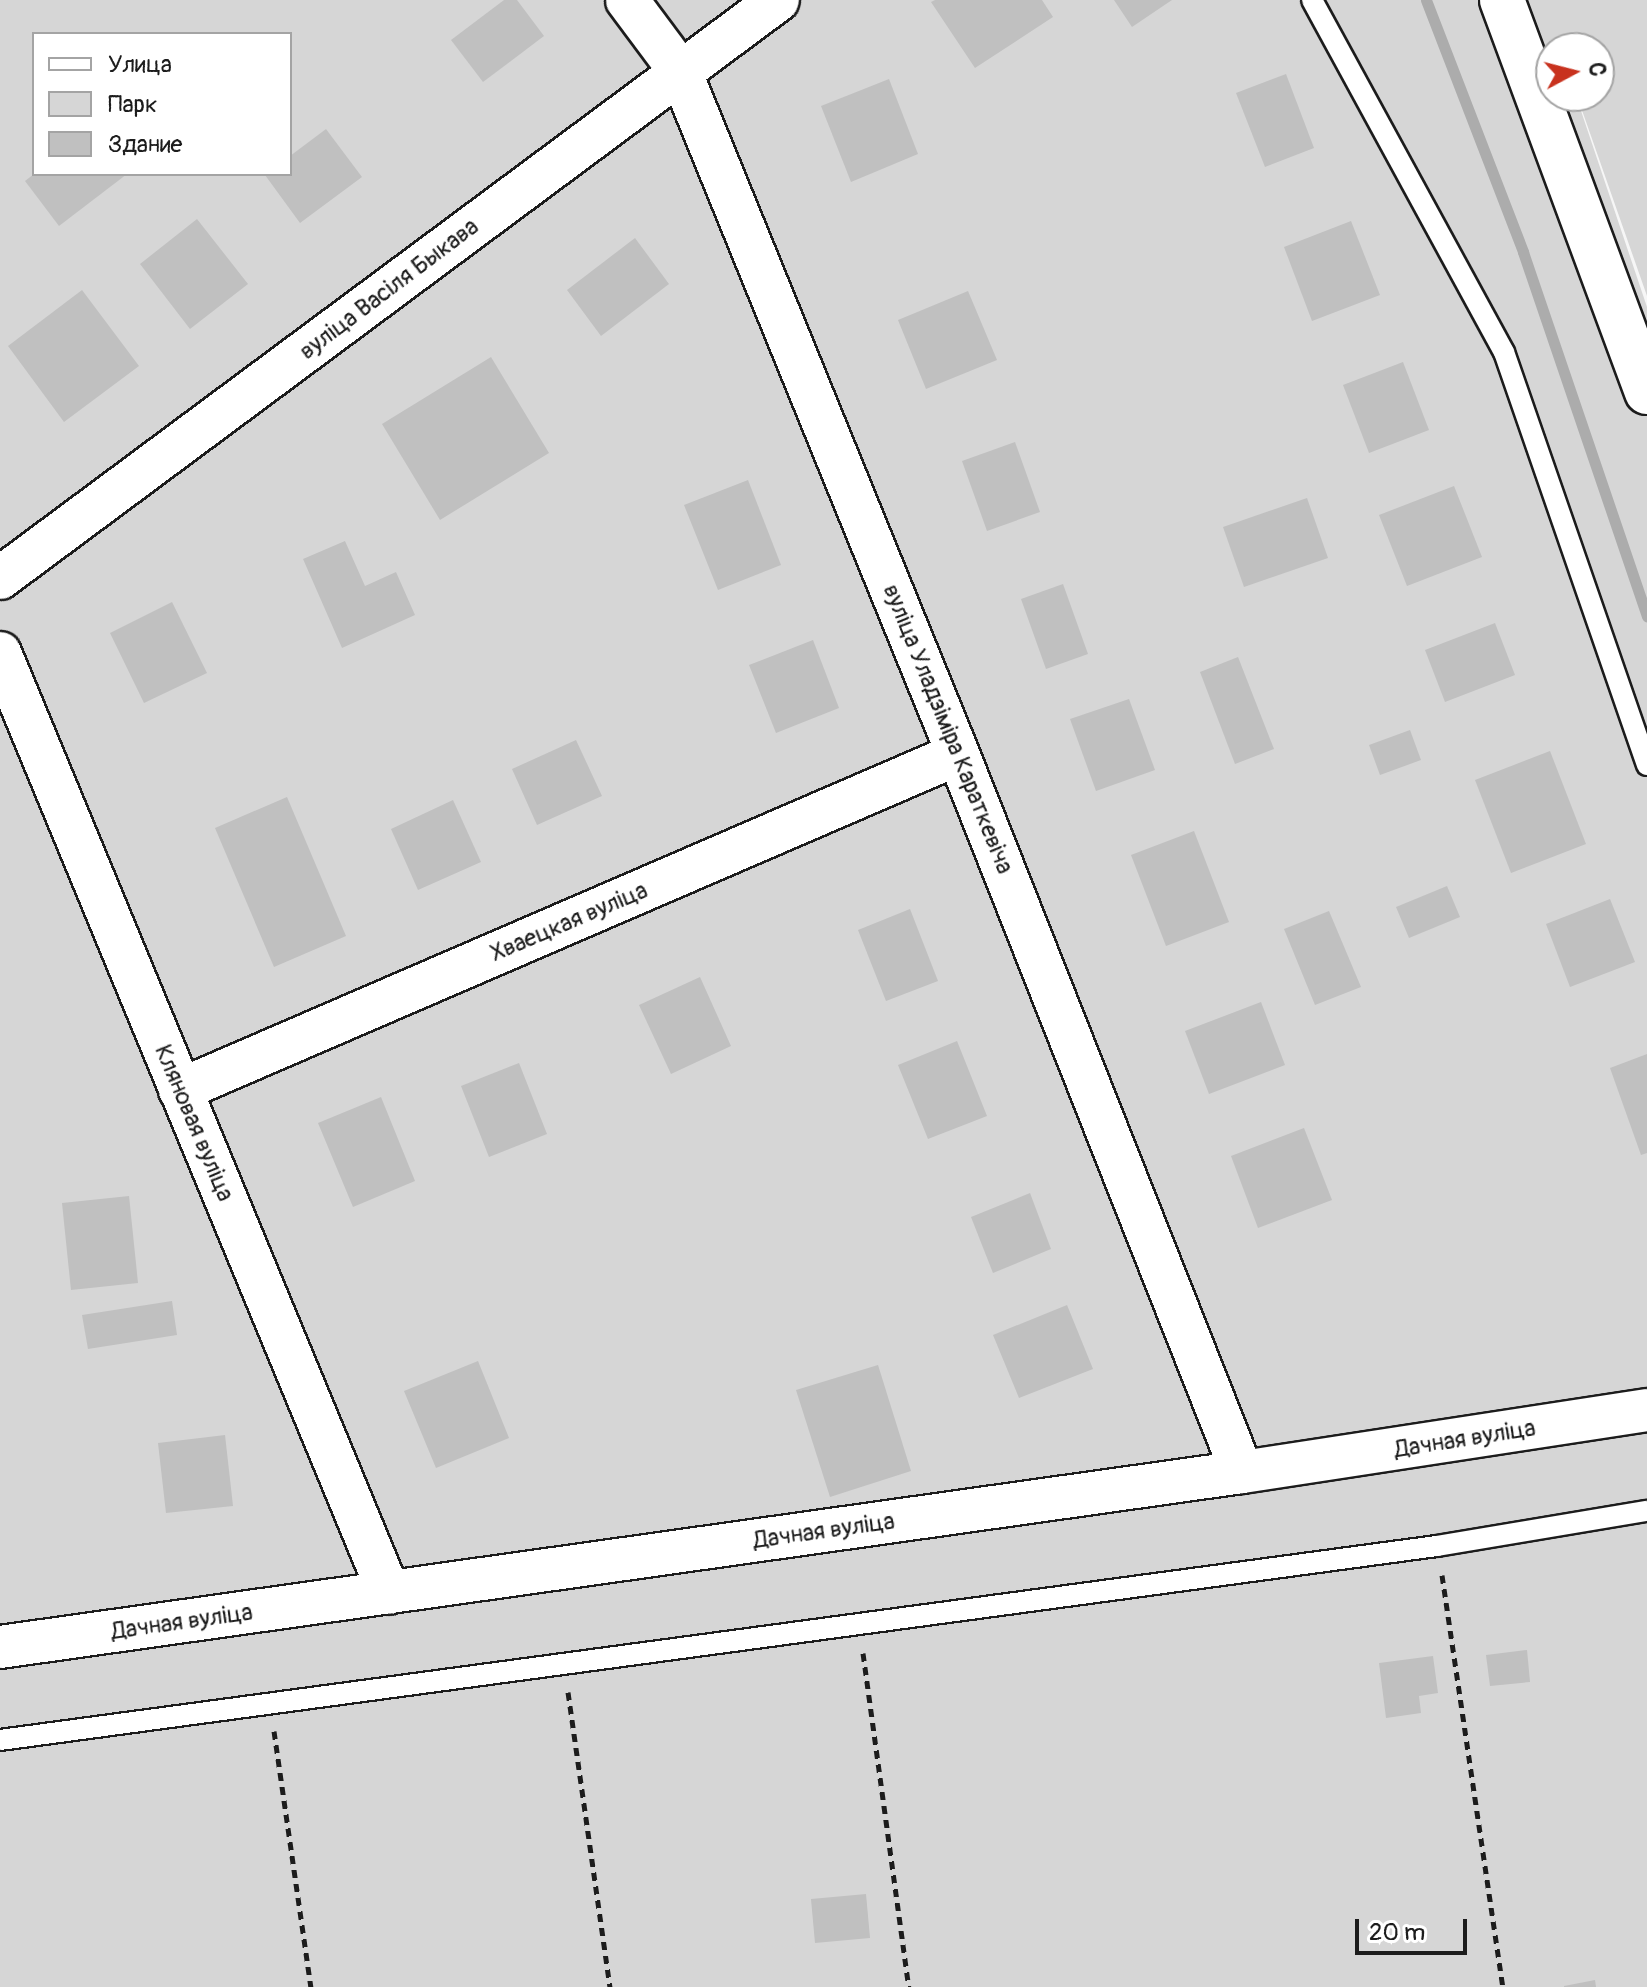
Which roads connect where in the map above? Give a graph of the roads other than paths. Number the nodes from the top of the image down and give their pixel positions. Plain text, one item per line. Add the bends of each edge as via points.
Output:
1 (627, 0) edge
2 (778, 0) edge
3 (1312, 0) edge
4 (1502, 0) edge
5 (680, 71) junction
6 (1647, 392) edge
7 (0, 578) edge
8 (0, 653) edge
9 (958, 754) junction
10 (1647, 765) edge
11 (180, 1090) junction
12 (1647, 1410) edge
13 (1242, 1472) junction
14 (1647, 1511) edge
15 (389, 1593) junction
16 (0, 1647) edge
17 (0, 1740) edge

1 - 5 street, вуліца Уладзіміра Караткевіча
2 - 5 street, вуліца Васіля Быкава
3 - 10 lane via 1504,352
4 - 6 street
5 - 7 street, вуліца Васіля Быкава
5 - 9 street, вуліца Уладзіміра Караткевіча
8 - 11 street, Кляновая вуліца
9 - 11 street, Хваецкая вуліца
9 - 13 street, вуліца Уладзіміра Караткевіча
11 - 15 street, Кляновая вуліца
12 - 13 street, Дачная вуліца
13 - 15 street, Дачная вуліца
14 - 17 lane via 1437,1546
15 - 16 street, Дачная вуліца

